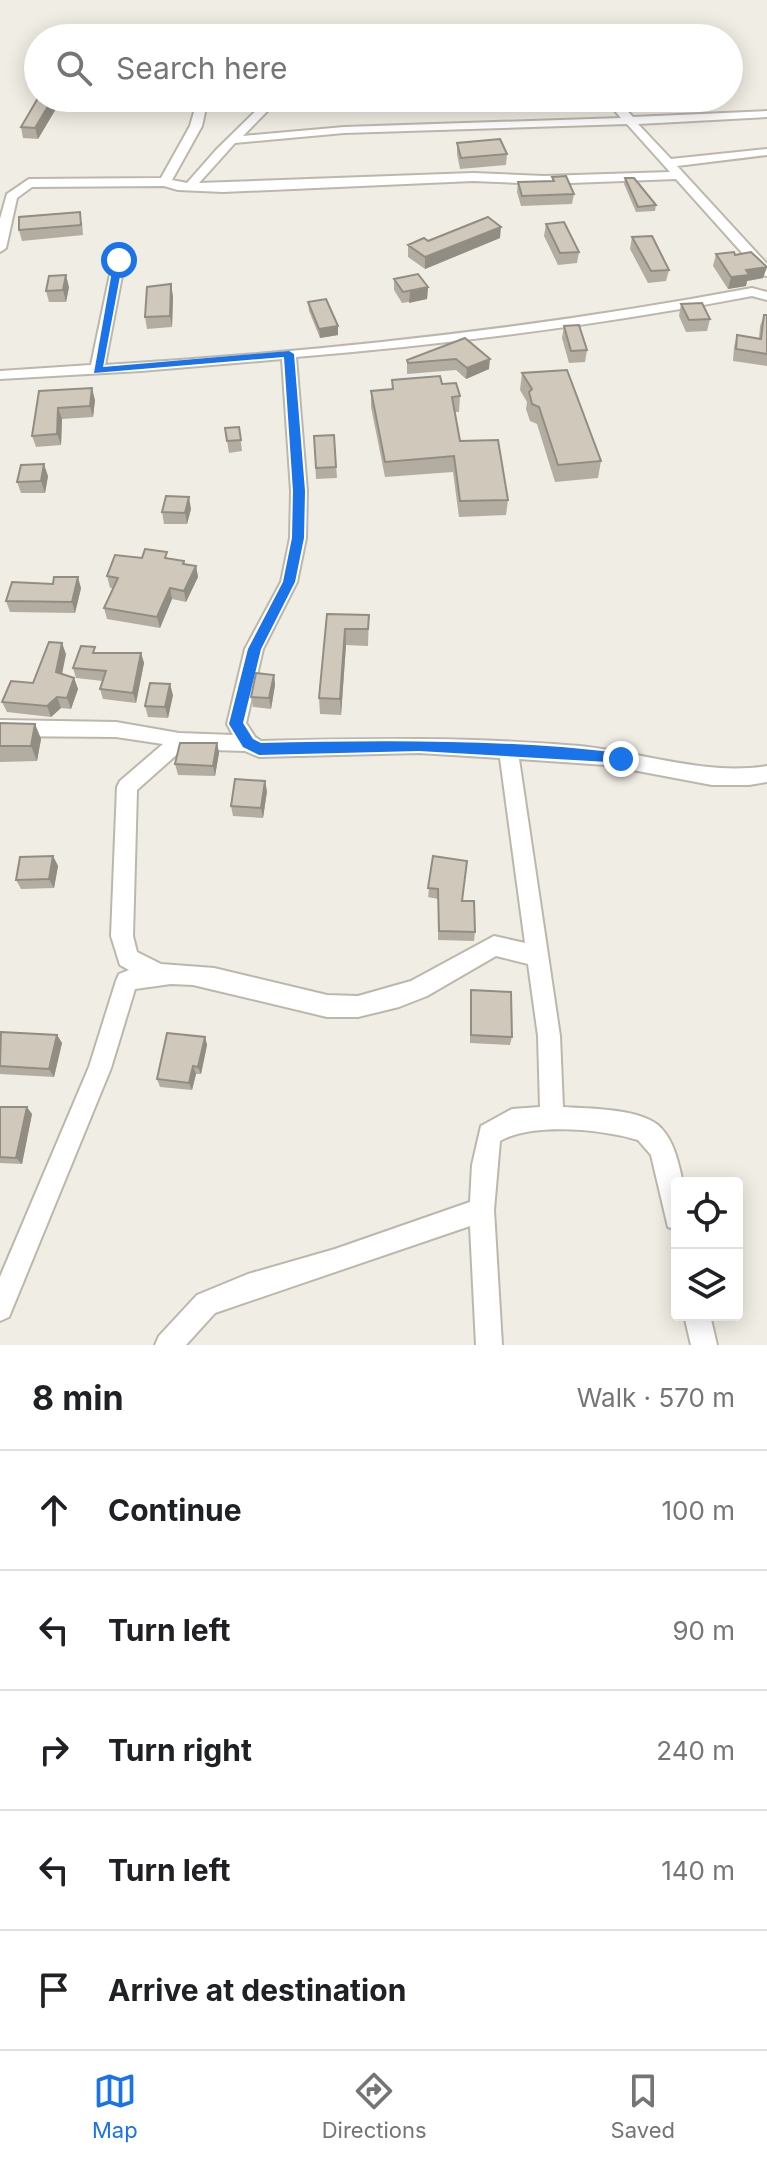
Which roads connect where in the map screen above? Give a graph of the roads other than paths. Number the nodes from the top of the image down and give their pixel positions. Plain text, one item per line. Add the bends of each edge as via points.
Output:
1 (200, 112) edge
2 (261, 112) edge
3 (622, 112) edge
4 (767, 114) edge
5 (629, 120) junction
6 (233, 140) junction
7 (767, 152) edge
8 (668, 163) junction
9 (679, 175) junction
10 (165, 182) junction
11 (190, 187) junction
12 (0, 248) edge
13 (119, 260) dead end
14 (767, 272) edge
15 (767, 296) edge
16 (289, 354) junction
17 (97, 370) junction
18 (0, 375) edge
19 (0, 728) edge
20 (179, 741) junction
21 (248, 743) junction
22 (508, 751) junction
23 (767, 774) edge
24 (537, 956) junction
25 (154, 972) junction
26 (552, 1118) junction
27 (671, 1190) edge
28 (482, 1210) junction
29 (0, 1308) edge
30 (698, 1321) edge
31 (168, 1345) edge
32 (489, 1345) edge
33 (704, 1345) edge

1 - 10 street
2 - 6 street
3 - 5 street
4 - 5 street
5 - 6 street via 344,130
5 - 8 street
6 - 11 street
7 - 8 street
8 - 9 street
9 - 11 street
9 - 14 street
10 - 11 street
10 - 12 street via 29,183 11,197
13 - 17 street
15 - 16 street via 752,292 455,339
16 - 17 street
16 - 21 street via 298,538 289,582 254,649 236,724
17 - 18 street
19 - 20 street via 135,731
20 - 21 street
20 - 25 street via 127,787 122,936 128,958
21 - 22 street via 259,749 419,745
22 - 23 street via 621,759 709,777 745,780
22 - 24 street
24 - 25 street via 494,946 419,990 336,1007 225,978
24 - 26 street via 549,1036
25 - 29 street via 127,981 100,1068
26 - 27 street via 636,1127 653,1135
26 - 28 street via 512,1121 489,1134
28 - 31 street via 206,1304
28 - 32 street
30 - 33 street

